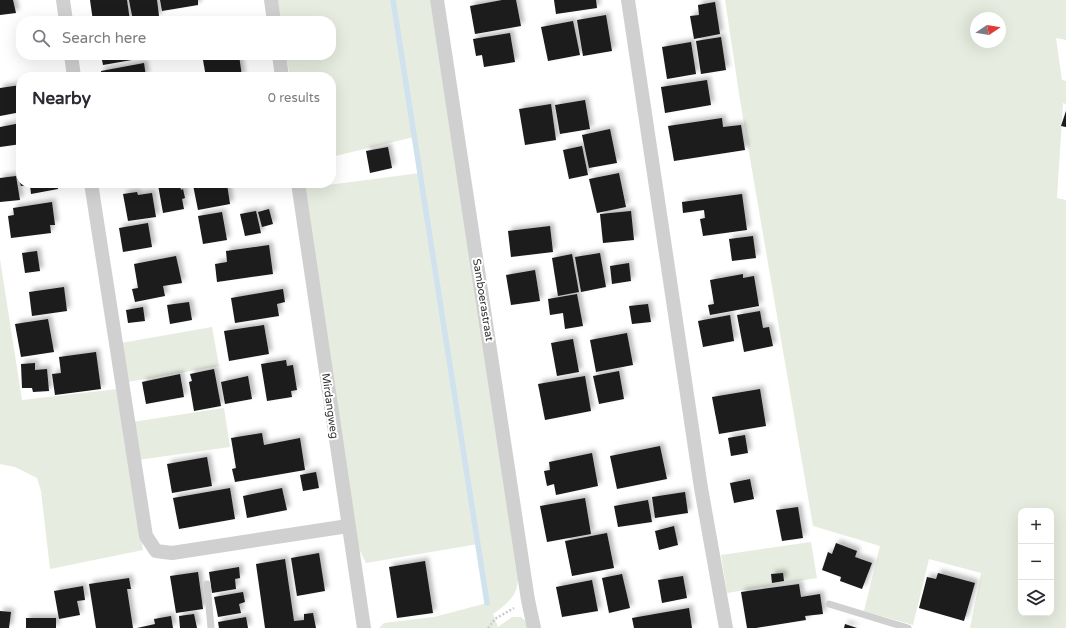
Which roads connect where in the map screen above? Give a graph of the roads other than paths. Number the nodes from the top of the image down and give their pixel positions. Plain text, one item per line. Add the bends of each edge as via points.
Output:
1 (63, 0) edge
2 (271, 0) edge
3 (437, 0) edge
4 (628, 0) edge
5 (65, 16) edge
6 (273, 16) edge
7 (72, 60) edge
8 (280, 60) edge
9 (73, 72) edge
10 (281, 72) edge
11 (92, 188) edge
12 (299, 188) edge
13 (348, 526) junction
14 (207, 584) dead end
15 (829, 604) dead end
16 (211, 628) edge
17 (364, 628) edge
18 (534, 628) edge
19 (726, 628) edge
20 (908, 628) edge

1 - 5 street
2 - 6 street
3 - 18 street, Samboerastraat
4 - 19 street via 702,488
7 - 9 street
8 - 10 street
11 - 13 street via 146,536 156,551 172,553
12 - 13 street, Mirdangweg
13 - 17 street, Mirdangweg
14 - 16 lane
15 - 20 lane

